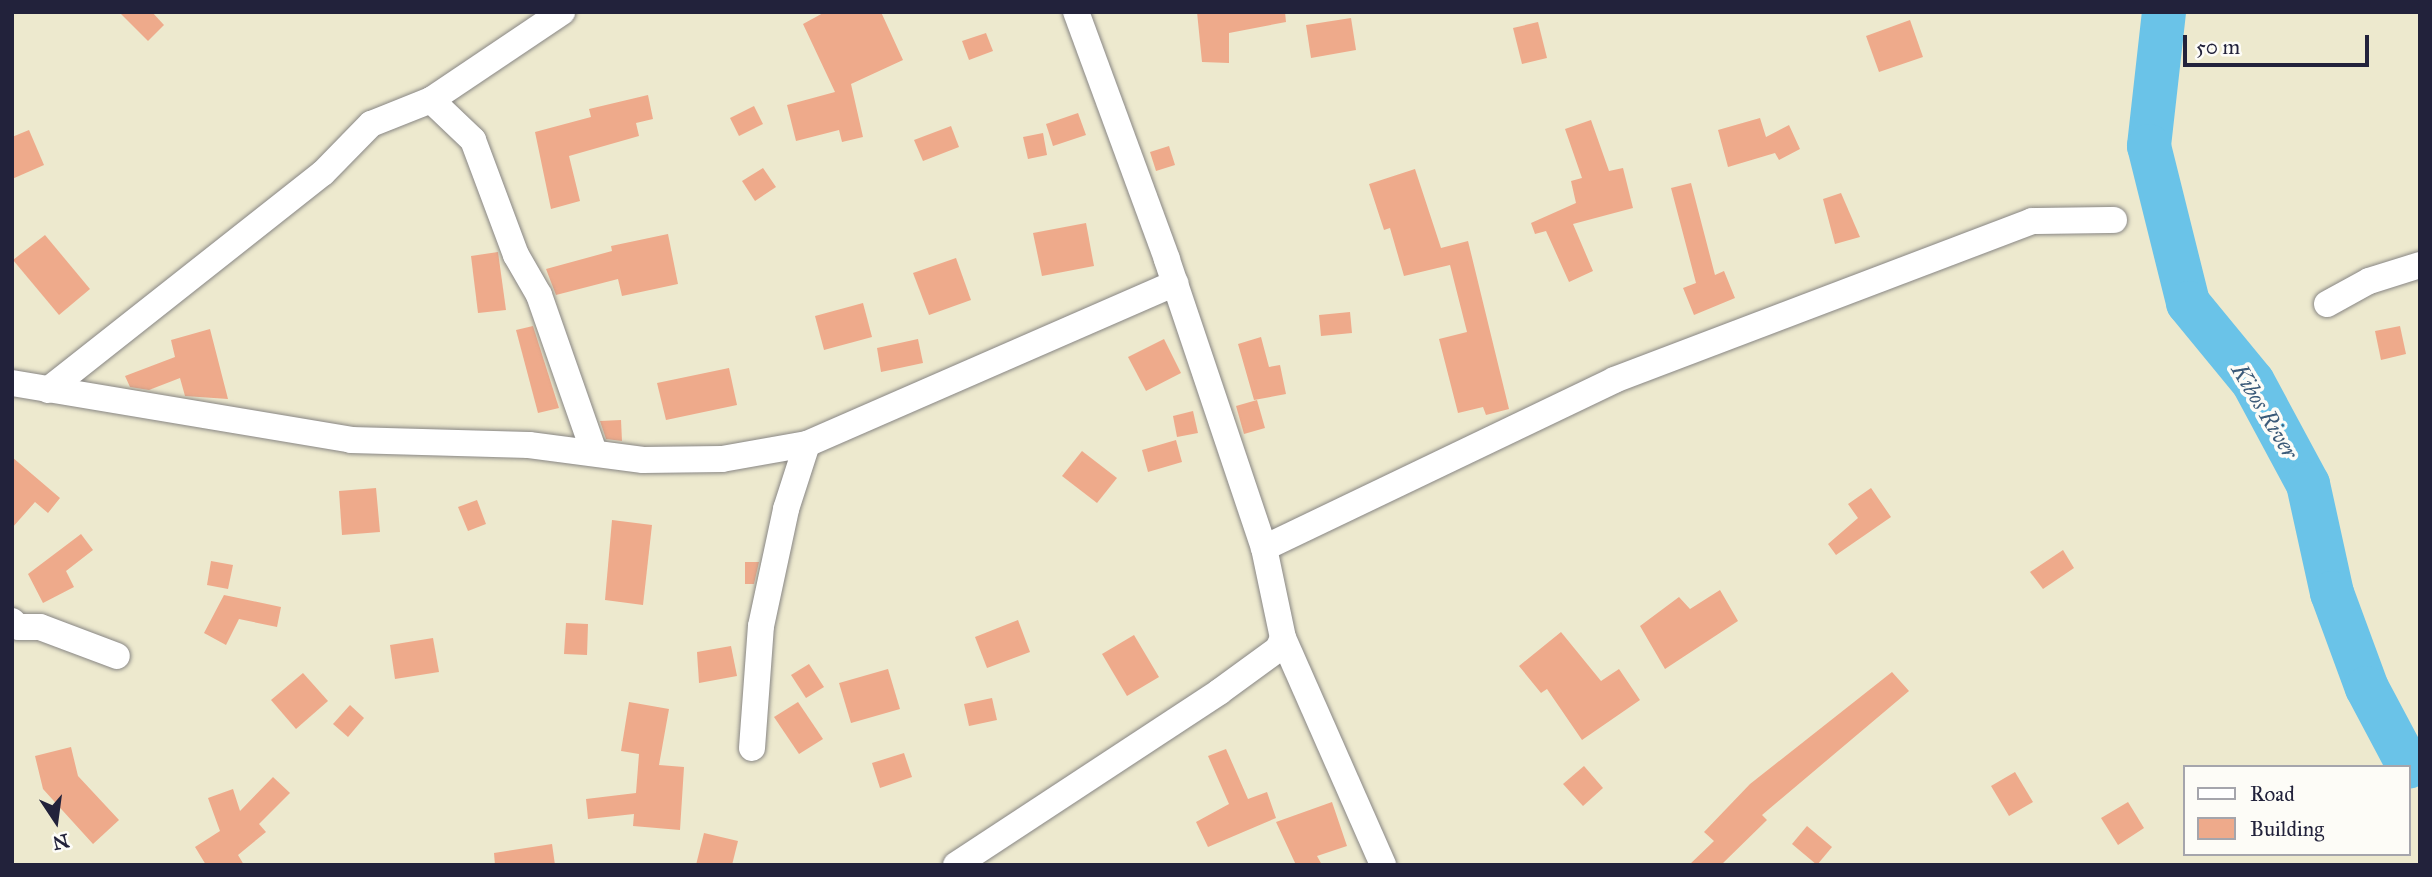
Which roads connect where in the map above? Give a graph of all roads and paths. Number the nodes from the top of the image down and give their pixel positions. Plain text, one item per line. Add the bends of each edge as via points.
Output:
1 (562, 12) edge
2 (1076, 12) edge
3 (432, 100) junction
4 (2114, 220) dead end
5 (2420, 265) edge
6 (1175, 283) junction
7 (2327, 304) dead end
8 (12, 383) edge
9 (48, 390) junction
10 (807, 444) junction
11 (594, 453) junction
12 (1264, 548) junction
13 (12, 621) edge
14 (1283, 639) junction
15 (117, 656) dead end
16 (752, 748) dead end
17 (956, 865) edge
18 (1383, 865) edge

1 - 3 street
2 - 6 street
3 - 9 street via 371,124 323,173
3 - 11 street via 473,140 516,255 539,295
4 - 12 street via 2032,221 1614,380
5 - 7 street via 2369,281
6 - 10 street
6 - 12 street
8 - 9 street
9 - 11 street via 351,440 529,445
10 - 11 street via 722,459 643,460
10 - 16 street via 786,509 761,626
12 - 14 street
13 - 15 street via 18,627 40,626
14 - 17 street via 1278,649 1219,692
14 - 18 street

